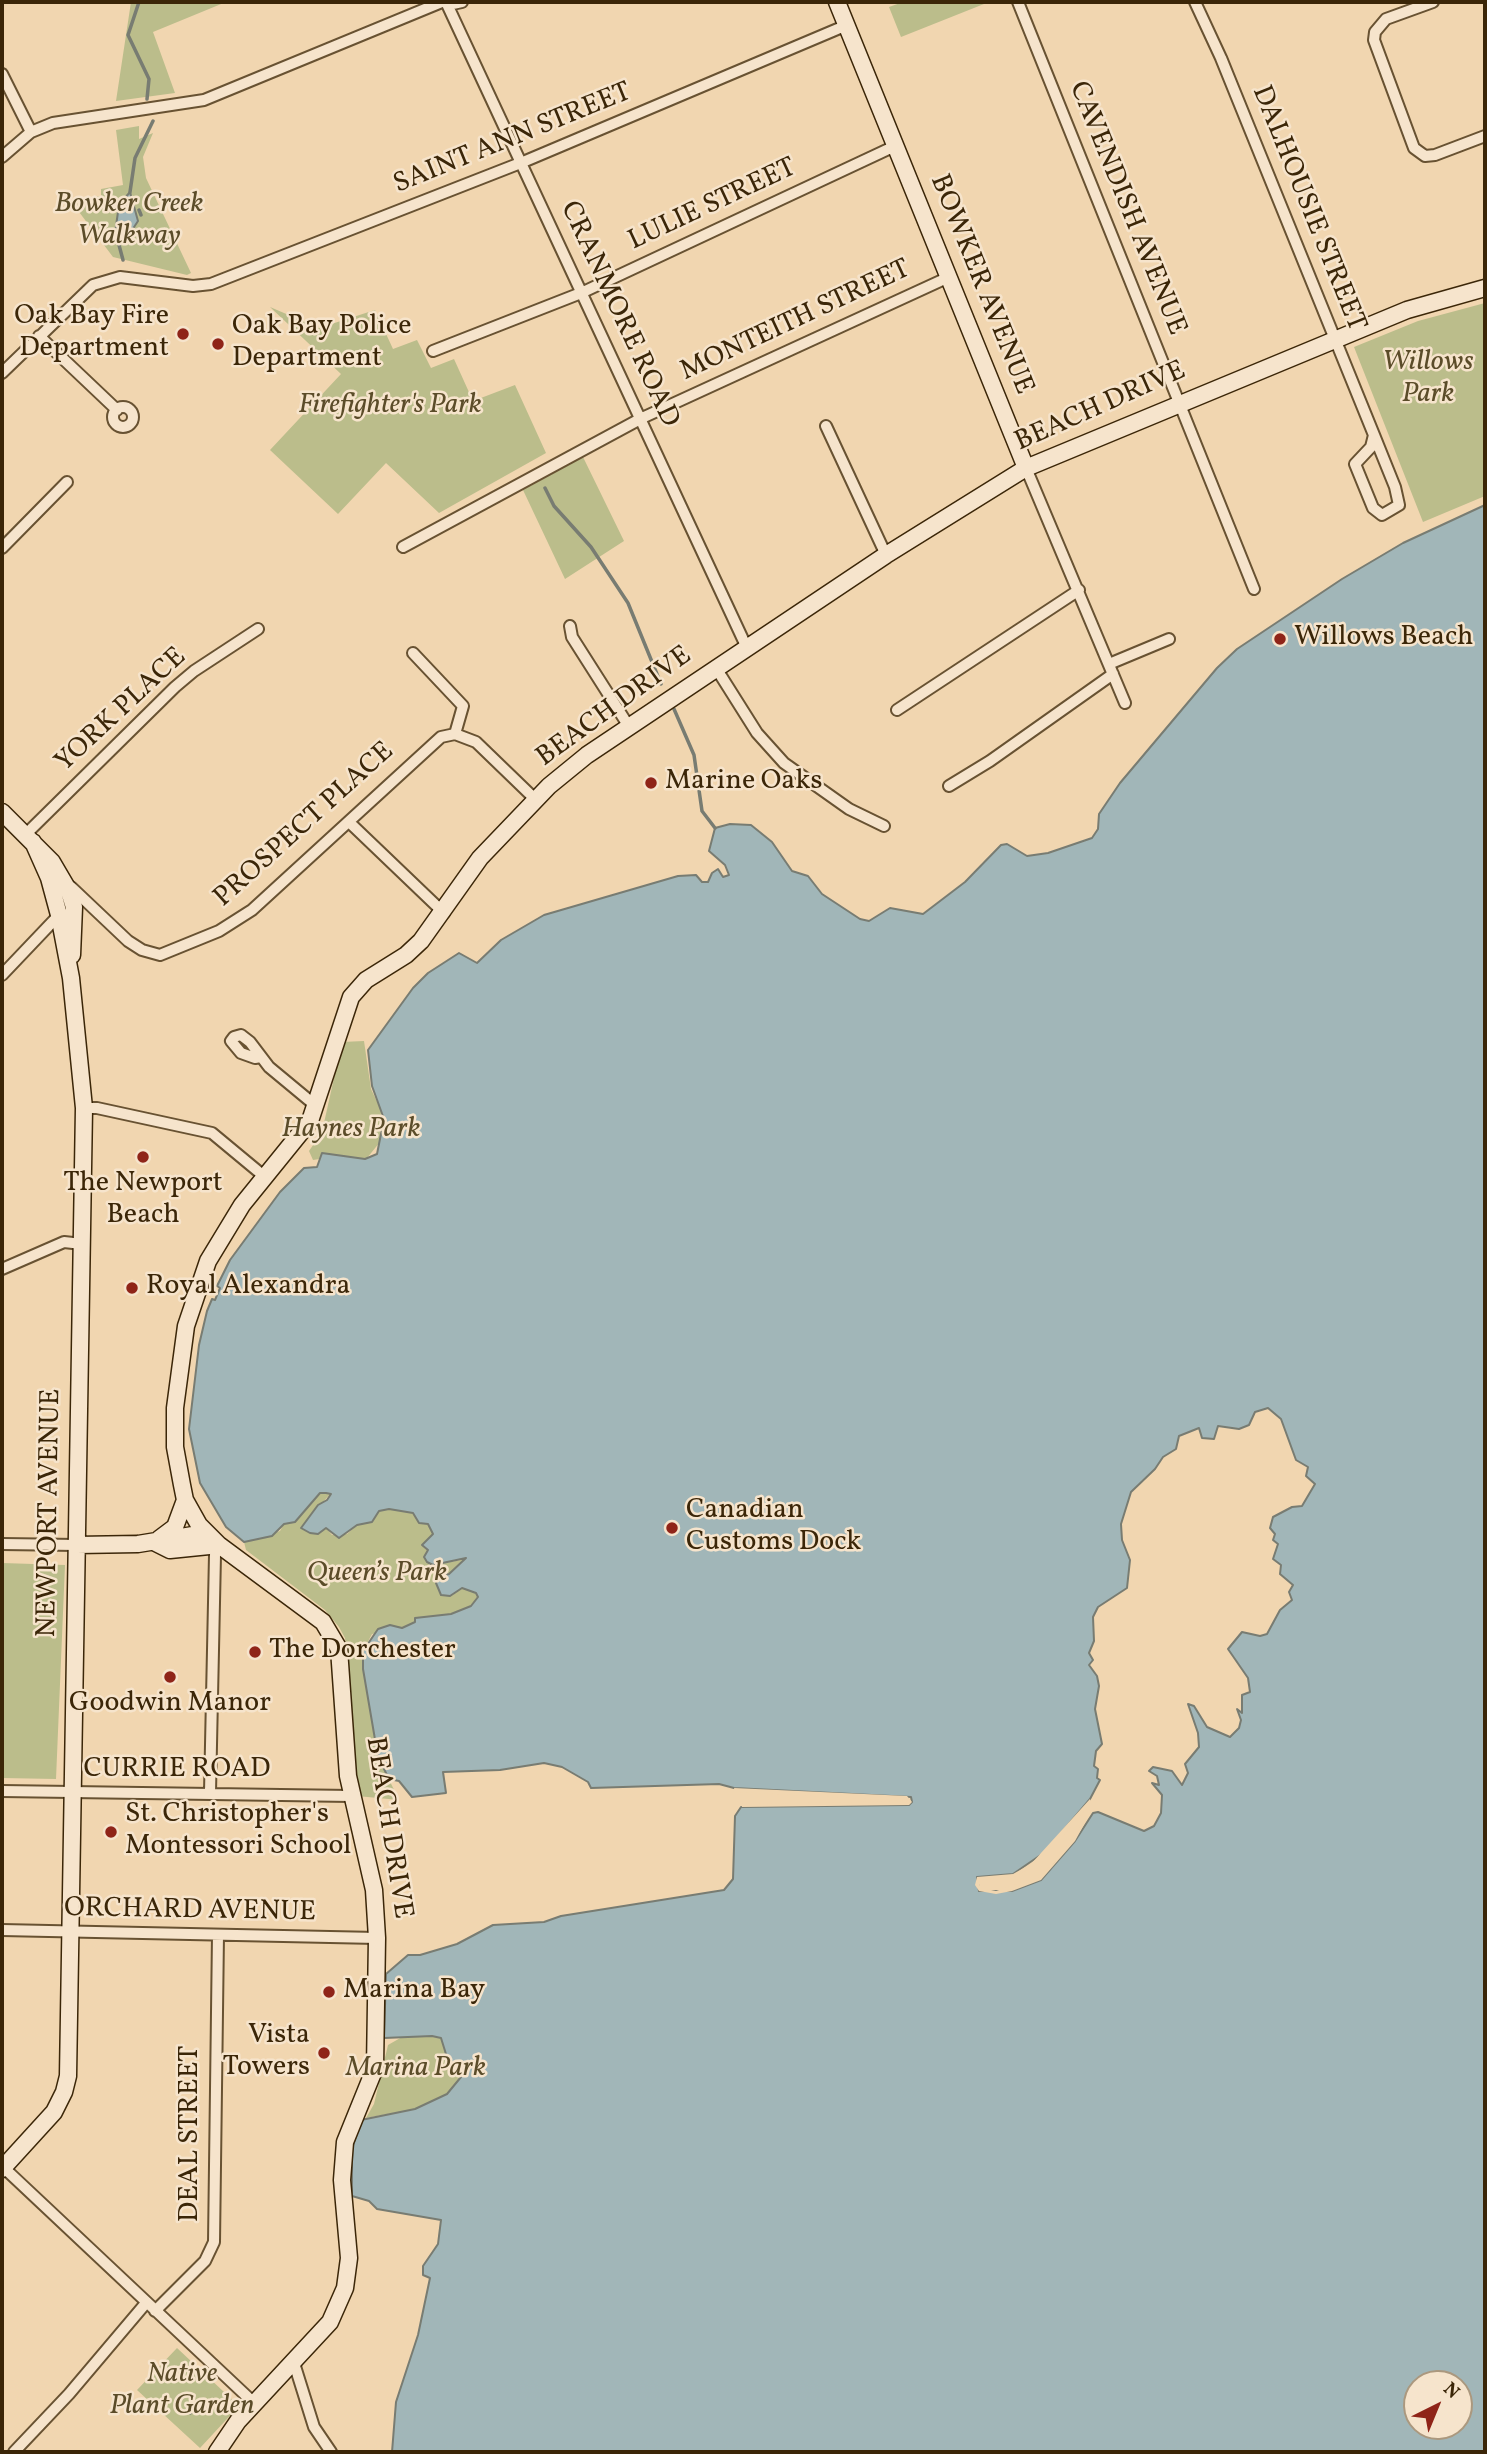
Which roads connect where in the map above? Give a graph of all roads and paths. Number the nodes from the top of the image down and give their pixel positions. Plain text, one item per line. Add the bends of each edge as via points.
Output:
1 (462, 2) edge
2 (837, 2) edge
3 (1018, 2) edge
4 (1195, 2) edge
5 (1433, 2) edge
6 (445, 3) edge
7 (847, 25) junction
8 (2, 74) edge
9 (31, 132) junction
10 (1485, 136) edge
11 (895, 146) junction
12 (2, 157) edge
13 (523, 162) junction
14 (949, 277) junction
15 (1485, 288) edge
16 (581, 293) junction
17 (38, 336) junction
18 (1335, 339) junction
19 (433, 351) dead end
20 (2, 373) edge
21 (1180, 401) junction
22 (117, 410) dead end
23 (642, 418) junction
24 (826, 426) dead end
25 (1374, 435) junction
26 (1026, 468) junction
27 (67, 482) dead end
28 (403, 547) dead end
29 (2, 548) edge
30 (886, 555) junction
31 (1254, 589) dead end
32 (1079, 590) junction
33 (570, 626) dead end
34 (258, 629) dead end
35 (1169, 639) dead end
36 (747, 648) junction
37 (413, 653) dead end
38 (716, 668) junction
39 (1111, 669) junction
40 (1125, 703) dead end
41 (897, 710) dead end
42 (628, 725) junction
43 (455, 734) junction
44 (949, 786) dead end
45 (536, 800) junction
46 (2, 812) edge
47 (350, 823) junction
48 (884, 827) dead end
49 (29, 838) junction
50 (75, 898) junction
51 (444, 913) junction
52 (59, 915) junction
53 (2, 975) edge
54 (71, 978) junction
55 (261, 1057) dead end
56 (316, 1106) junction
57 (83, 1108) junction
58 (265, 1177) junction
59 (82, 1244) junction
60 (2, 1269) edge
61 (185, 1500) junction
62 (205, 1533) junction
63 (153, 1542) junction
64 (2, 1544) edge
65 (76, 1545) junction
66 (219, 1545) junction
67 (2, 1791) edge
68 (72, 1793) junction
69 (210, 1793) junction
70 (351, 1796) junction
71 (2, 1930) edge
72 (70, 1933) junction
73 (218, 1935) junction
74 (377, 1938) junction
75 (2, 2167) edge
76 (150, 2307) junction
77 (295, 2363) junction
78 (254, 2403) junction
79 (14, 2452) edge
80 (218, 2452) edge
81 (331, 2452) edge

1 - 6 street
2 - 7 main road, BOWKER AVENUE
3 - 21 street, CAVENDISH AVENUE
4 - 18 street, DALHOUSIE STREET
5 - 10 street via 1386,19 1374,40 1417,152 1435,155
6 - 9 street via 204,100 53,123
6 - 13 street, CRANMORE ROAD
7 - 11 main road, BOWKER AVENUE
7 - 13 street, SAINT ANN STREET
8 - 9 street
9 - 12 street
11 - 14 main road, BOWKER AVENUE
11 - 16 street, LULIE STREET
13 - 16 street, CRANMORE ROAD
13 - 17 street, SAINT ANN STREET via 211,284 110,279 83,292
14 - 23 street, MONTEITH STREET
14 - 26 main road, BOWKER AVENUE
15 - 18 main road, BEACH DRIVE via 1407,310
16 - 19 street, LULIE STREET
16 - 23 street, CRANMORE ROAD
17 - 20 street
17 - 22 street
18 - 21 main road, BEACH DRIVE
18 - 25 street, DALHOUSIE STREET
21 - 26 main road, BEACH DRIVE
21 - 31 street, CAVENDISH AVENUE
23 - 28 street, MONTEITH STREET
23 - 36 street, CRANMORE ROAD
24 - 30 street
25 - 25 street, DALHOUSIE STREET via 1371,447 1356,464 1374,511 1382,515 1396,509 1399,502
26 - 30 main road, BEACH DRIVE
26 - 32 street, BOWKER AVENUE
27 - 29 street
30 - 36 main road, BEACH DRIVE
32 - 39 street, BOWKER AVENUE
32 - 41 street
33 - 42 street via 572,637
34 - 49 street, YORK PLACE via 194,671
35 - 39 street
36 - 38 main road, BEACH DRIVE
37 - 43 street via 463,706
38 - 42 main road, BEACH DRIVE
38 - 48 street via 757,733 784,763 849,809
39 - 40 street, BOWKER AVENUE
39 - 44 street via 990,761
42 - 45 main road, BEACH DRIVE
43 - 45 street via 476,742
43 - 47 street, PROSPECT PLACE via 431,743
45 - 51 main road, BEACH DRIVE via 480,858
46 - 49 main road
47 - 50 street, PROSPECT PLACE via 252,910 219,931 160,955 128,941
47 - 51 street
49 - 50 main road via 52,862
49 - 52 main road, NEWPORT AVENUE via 49,878
50 - 52 street
50 - 54 main road
51 - 56 main road, BEACH DRIVE via 411,951 366,980 351,997
52 - 53 street
52 - 54 main road, NEWPORT AVENUE
54 - 57 main road, NEWPORT AVENUE
55 - 56 street
56 - 58 main road, BEACH DRIVE via 303,1131
57 - 58 street via 212,1133
57 - 59 main road, NEWPORT AVENUE
58 - 61 main road, BEACH DRIVE via 208,1261 188,1318 174,1429
59 - 60 street via 64,1242
59 - 65 main road, NEWPORT AVENUE
61 - 62 main road, BEACH DRIVE
61 - 63 main road via 174,1527
62 - 63 main road
62 - 66 main road, BEACH DRIVE
63 - 65 main road
63 - 66 main road via 170,1550
64 - 65 street
65 - 68 main road, NEWPORT AVENUE
66 - 69 street
66 - 70 main road, BEACH DRIVE via 323,1622 336,1642
67 - 68 street, CURRIE ROAD
68 - 69 street, CURRIE ROAD
68 - 72 main road, NEWPORT AVENUE
69 - 70 street, CURRIE ROAD
70 - 74 main road, BEACH DRIVE via 374,1890
71 - 72 street, ORCHARD AVENUE
72 - 73 street, ORCHARD AVENUE
72 - 75 main road, NEWPORT AVENUE via 64,2092 54,2112
73 - 74 street, ORCHARD AVENUE
73 - 76 street, DEAL STREET via 214,2242 205,2261
74 - 77 main road, BEACH DRIVE via 375,2067 345,2142 342,2180 348,2272 330,2322
75 - 76 street
76 - 78 street
76 - 79 street, DEAL STREET
77 - 78 main road, BEACH DRIVE
77 - 81 street via 314,2427
78 - 80 main road, BEACH DRIVE

